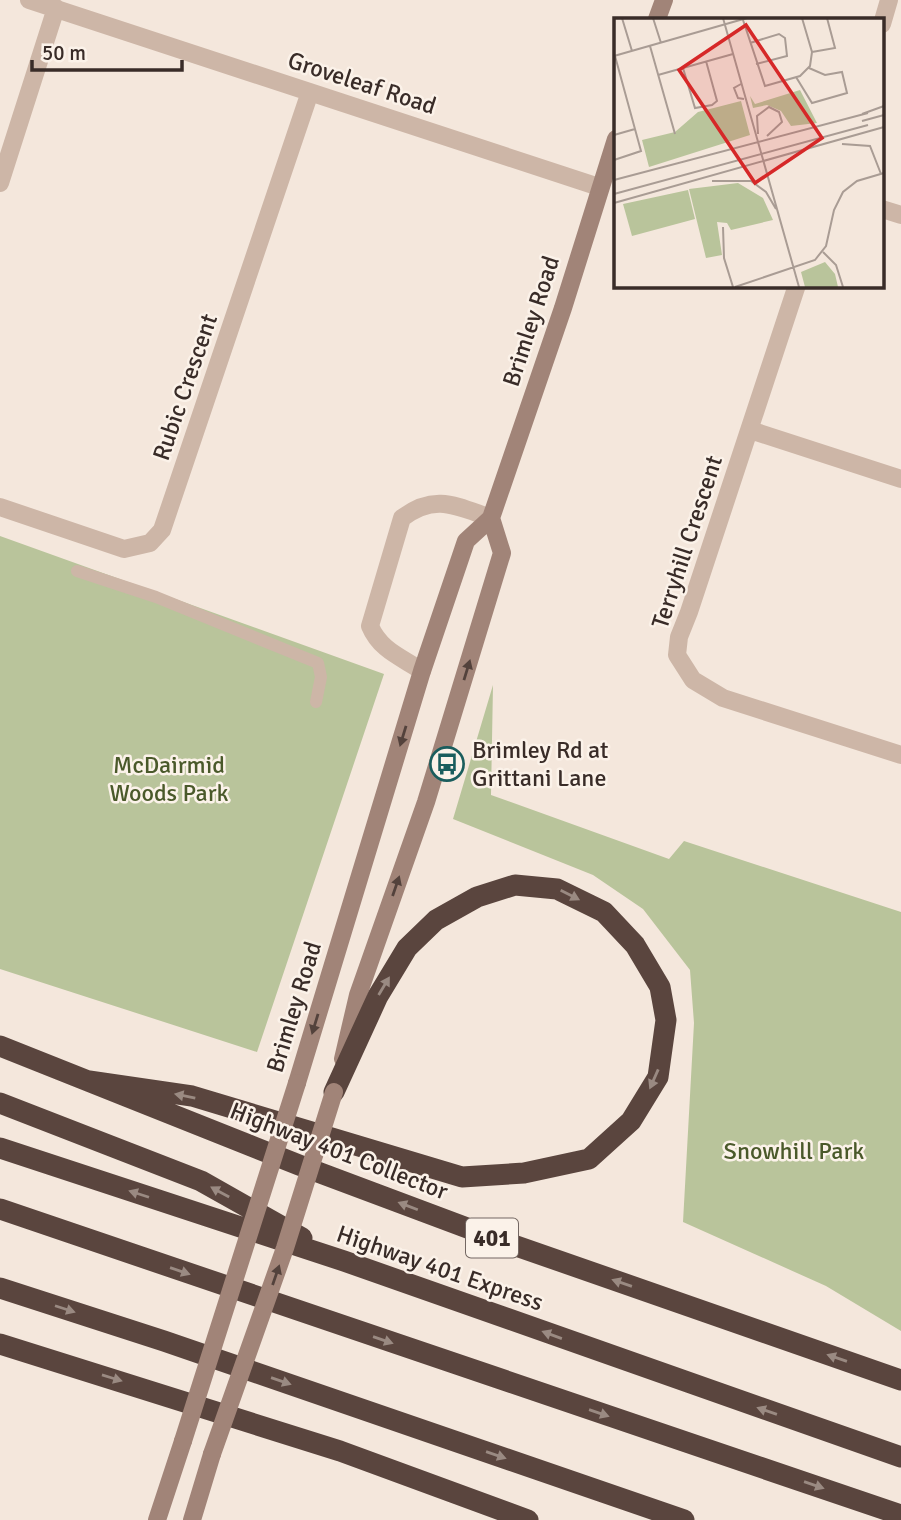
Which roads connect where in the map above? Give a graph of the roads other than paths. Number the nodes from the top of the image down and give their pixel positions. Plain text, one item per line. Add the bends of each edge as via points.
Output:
1 (29, 0) edge
2 (664, 0) edge
3 (890, 0) edge
4 (56, 9) junction
5 (657, 18) edge
6 (884, 18) edge
7 (310, 92) junction
8 (614, 145) edge
9 (0, 183) edge
10 (599, 187) junction
11 (884, 210) edge
12 (901, 215) edge
13 (796, 287) edge
14 (750, 430) junction
15 (901, 479) edge
16 (0, 507) edge
17 (491, 518) junction
18 (77, 570) dead end
19 (422, 671) junction
20 (316, 702) dead end
21 (901, 755) edge
22 (0, 1046) edge
23 (89, 1080) junction
24 (334, 1092) junction
25 (0, 1103) edge
26 (0, 1148) edge
27 (0, 1209) edge
28 (344, 1261) junction
29 (0, 1289) edge
30 (0, 1344) edge
31 (901, 1380) edge
32 (901, 1457) edge
33 (901, 1515) edge
34 (157, 1520) edge
35 (192, 1520) edge
36 (528, 1520) edge
37 (684, 1520) edge

1 - 4 street, Groveleaf Road
2 - 5 main road
3 - 6 street
4 - 7 street, Groveleaf Road
4 - 9 street
7 - 10 street, Groveleaf Road
7 - 16 street, Rubic Crescent via 162,530 150,544 124,549
8 - 10 main road, Brimley Road
10 - 17 main road, Brimley Road
11 - 12 street
13 - 14 street, Terryhill Crescent
14 - 15 street
14 - 21 street, Terryhill Crescent via 679,637 677,655 692,680 723,698
17 - 19 main road, Brimley Road via 466,541
17 - 19 street via 440,502 417,507 402,518 370,626 384,649
24 -> 17 main road via 358,995 426,802 502,553
18 - 20 lane via 318,663 321,677
19 -> 34 main road, Brimley Road, bridge
22 - 23 highway, Highway 401 Collector / 401
24 -> 23 highway via 378,996 407,948 436,920 477,897 515,885 558,889 604,912 635,945 660,986 666,1020 658,1077 631,1121 589,1159 524,1173 462,1177 192,1096
31 -> 23 highway, Highway 401 Collector / 401 via 502,1241
35 -> 24 main road, bridge
28 -> 25 highway via 201,1181
28 -> 26 highway, Highway 401 Express
27 -> 33 highway
32 -> 28 highway, Highway 401 Express
29 -> 37 highway
30 -> 36 highway via 340,1451

